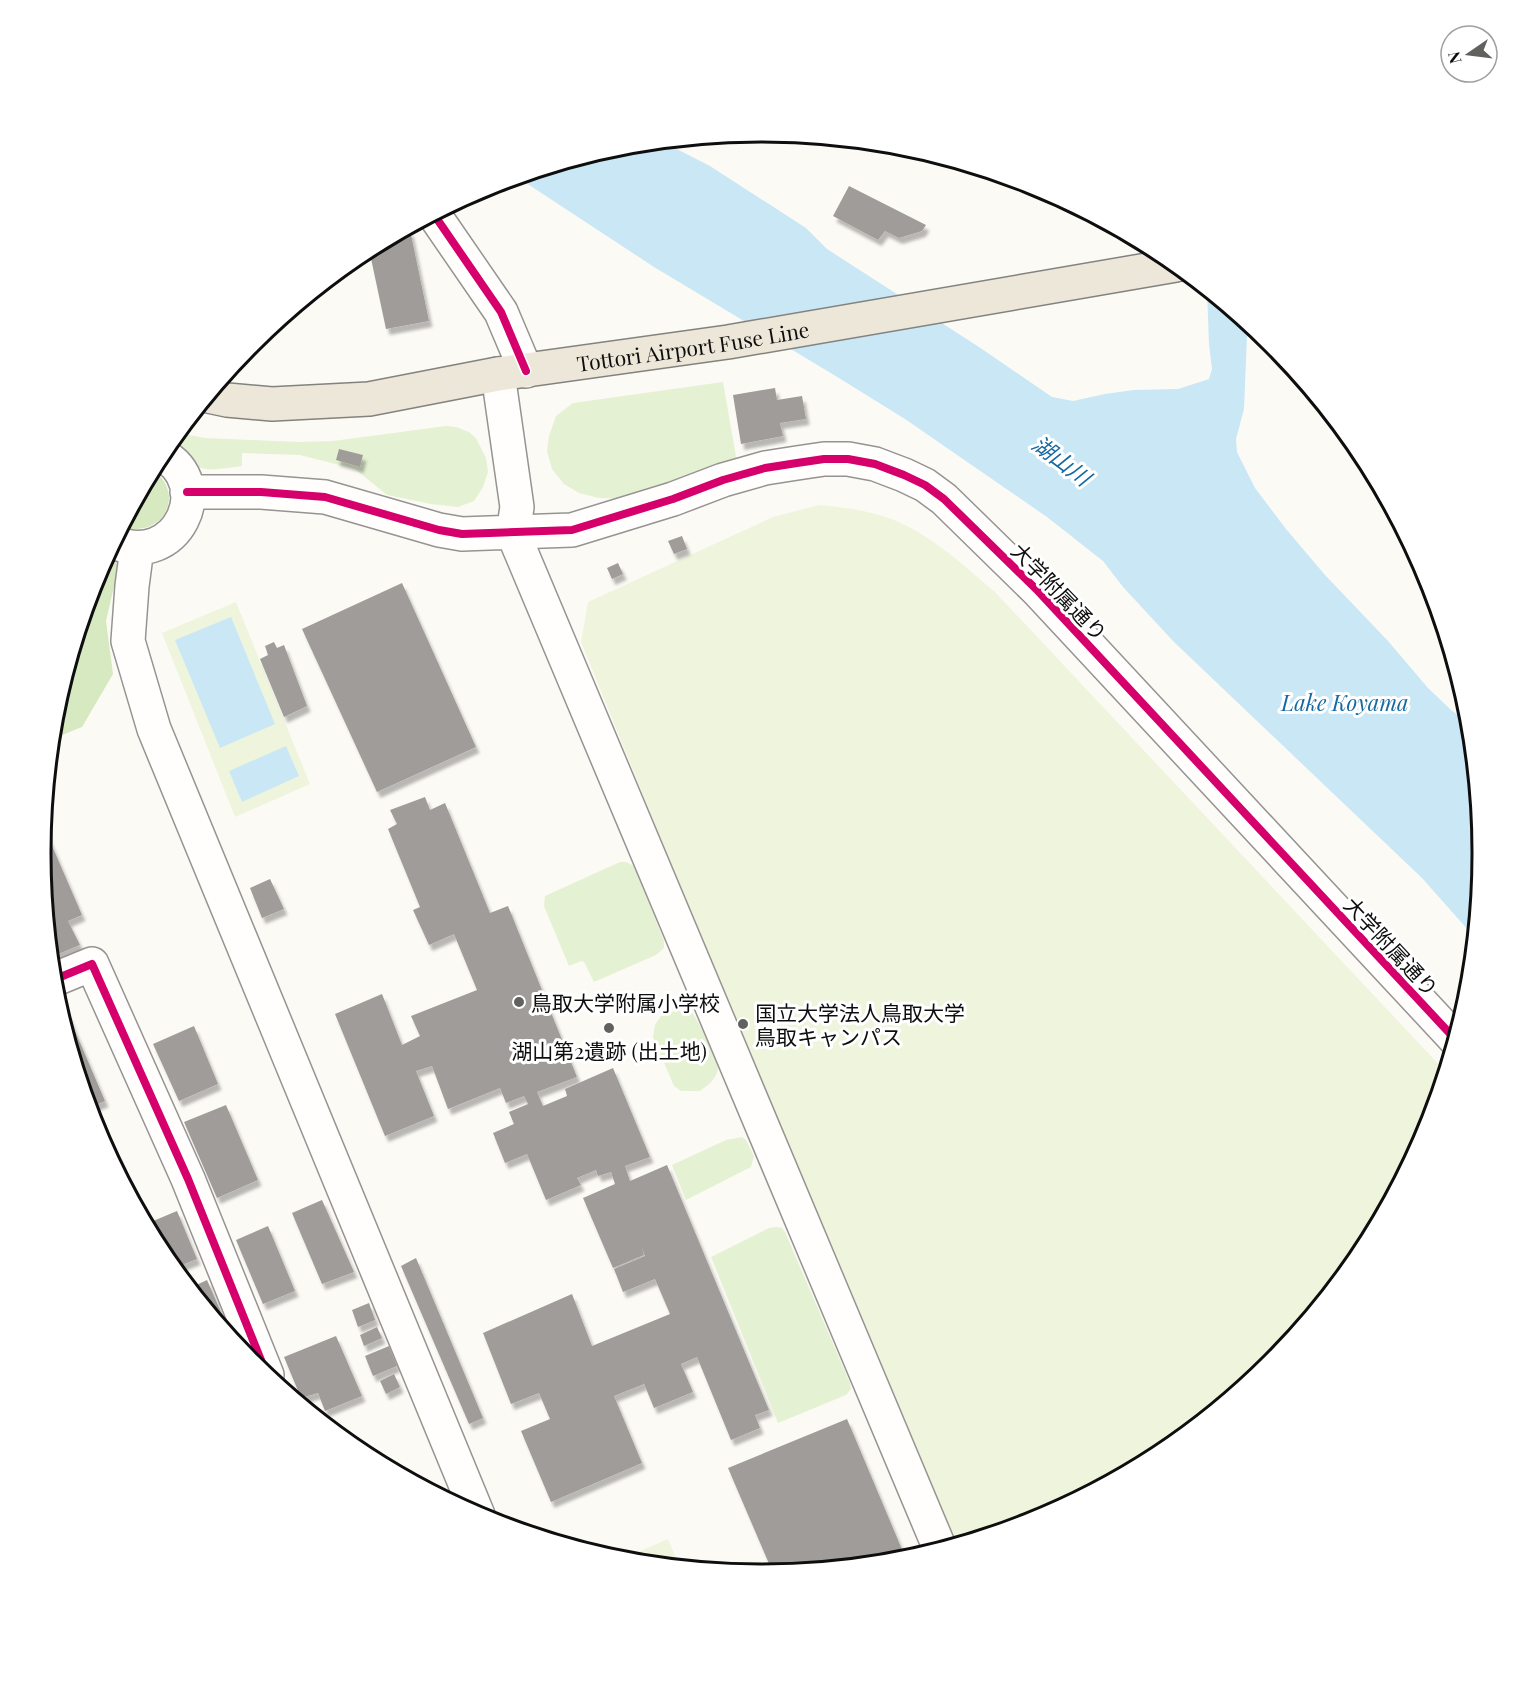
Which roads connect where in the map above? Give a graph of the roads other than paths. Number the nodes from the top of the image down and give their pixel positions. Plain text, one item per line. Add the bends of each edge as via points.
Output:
1 (440, 220) edge
2 (1158, 263) edge
3 (512, 372) junction
4 (216, 398) edge
5 (170, 459) edge
6 (187, 492) junction
7 (513, 533) junction
8 (126, 545) edge
9 (62, 976) edge
10 (1449, 1033) edge
11 (259, 1355) edge
12 (472, 1501) edge
13 (937, 1541) edge

1 - 3 street via 501,312
2 - 3 main road, Tottori Airport Fuse Line via 728,342
3 - 4 main road, Tottori Airport Fuse Line via 369,399 273,404
3 - 7 street via 517,507
5 - 6 street via 180,470
6 - 7 street, 大学附属通り via 325,497 439,530 462,534
6 - 8 street via 183,520 173,534 159,544
7 - 10 street, 大学附属通り via 572,530 765,468 824,459 875,464 925,485 1038,591
7 - 13 street
8 - 12 street via 132,586 128,641 154,729
9 - 11 street via 92,964 188,1179

